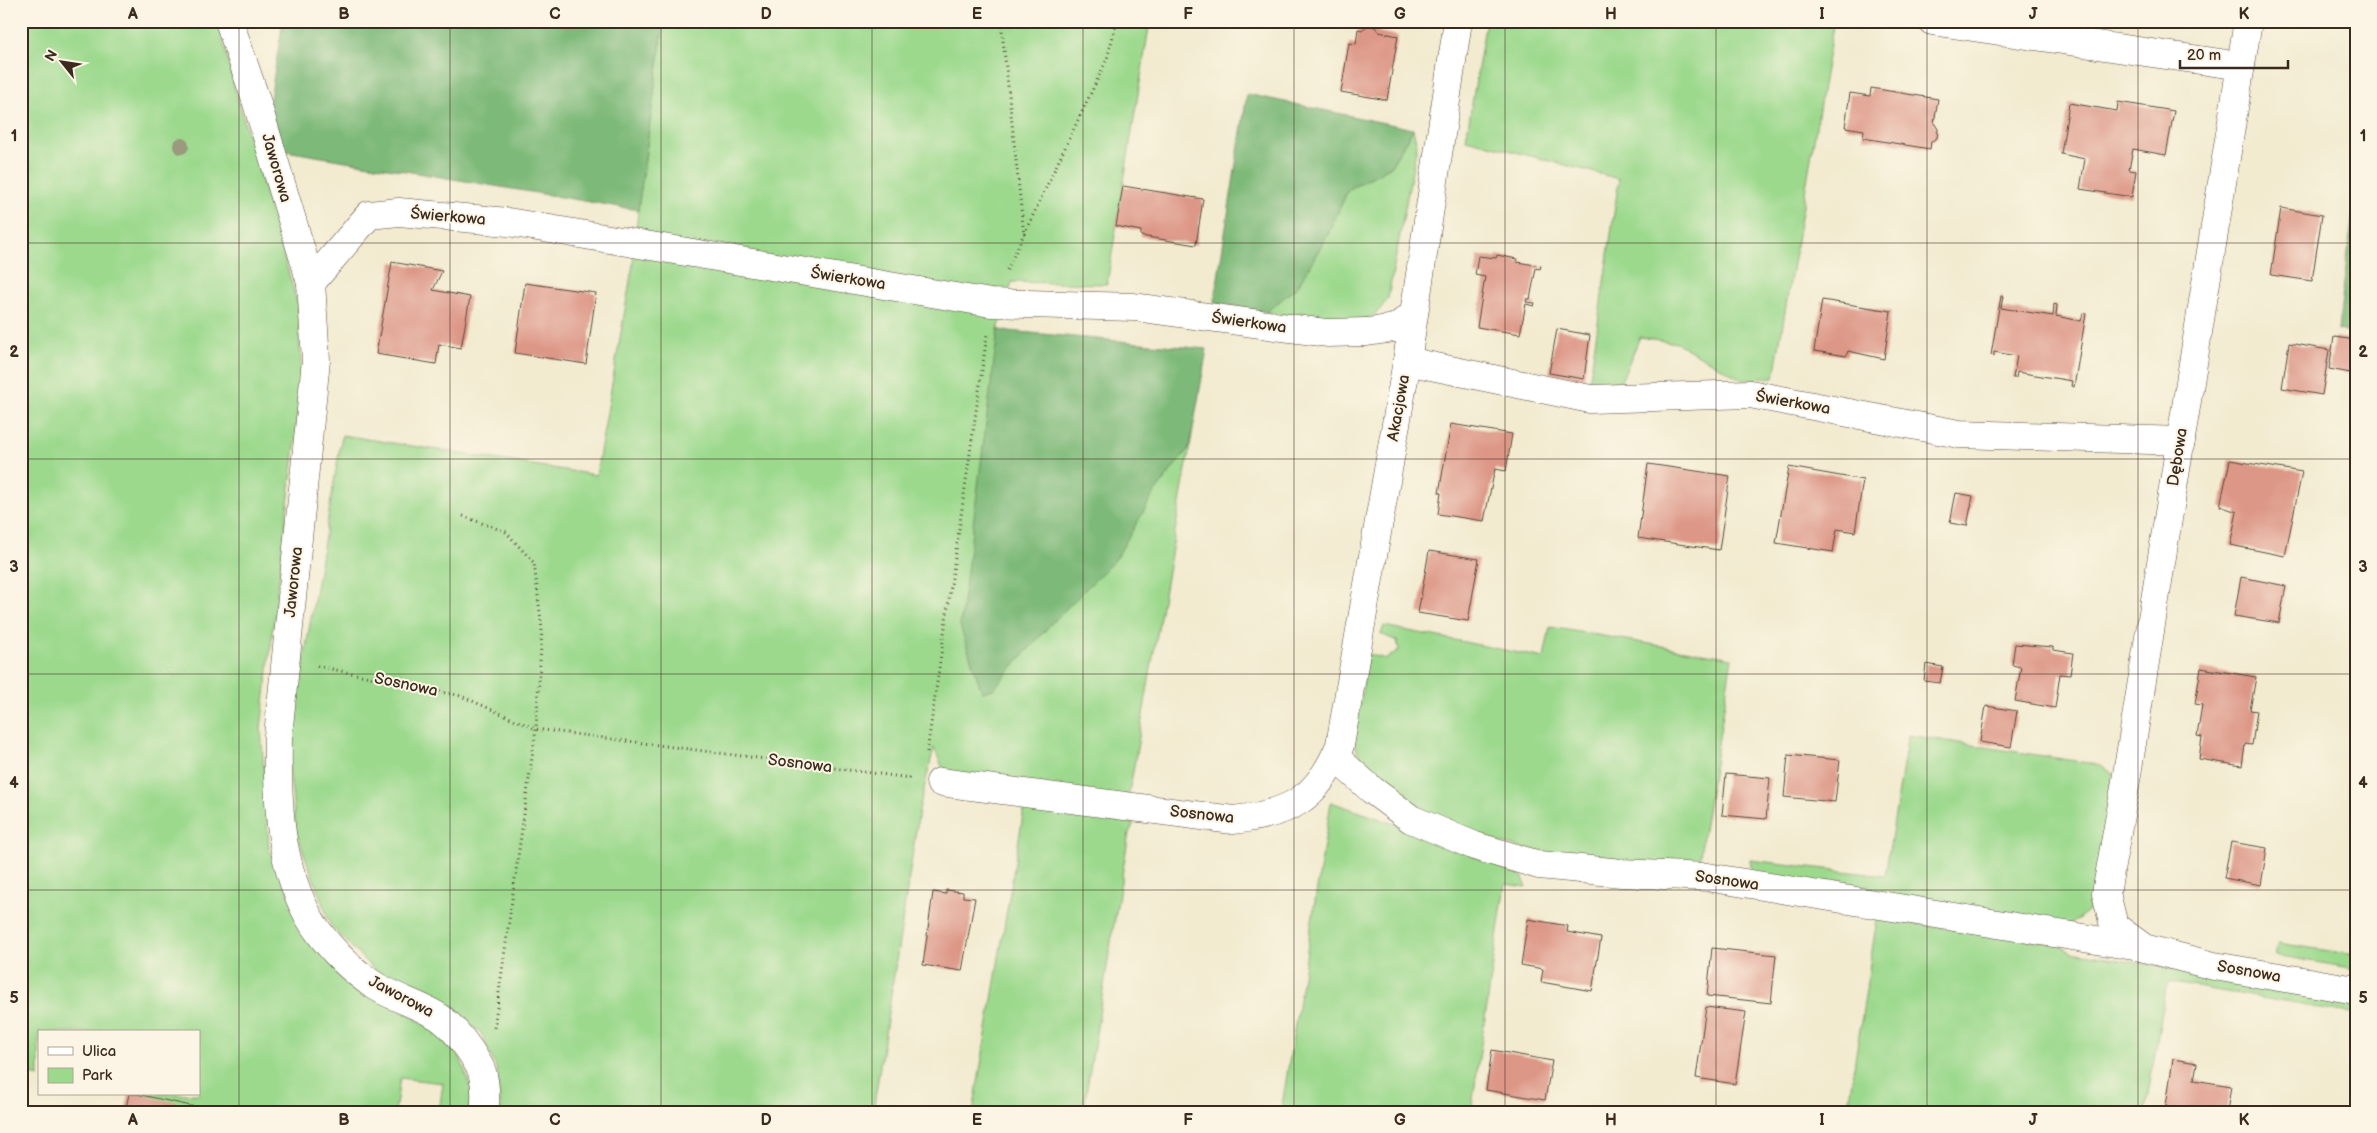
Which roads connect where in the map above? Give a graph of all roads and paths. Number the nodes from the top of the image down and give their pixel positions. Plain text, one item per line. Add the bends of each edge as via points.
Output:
1 (230, 21) edge
2 (1001, 21) edge
3 (1116, 21) edge
4 (1458, 21) edge
5 (1932, 21) edge
6 (2248, 21) edge
7 (2241, 66) junction
8 (1024, 235) junction
9 (311, 283) junction
10 (991, 303) junction
11 (1413, 315) junction
12 (1407, 361) junction
13 (2181, 441) junction
14 (463, 516) dead end
15 (286, 660) junction
16 (536, 729) junction
17 (1334, 757) junction
18 (940, 782) junction
19 (1316, 788) joint
20 (2106, 893) joint
21 (2144, 948) junction
22 (2356, 990) edge
23 (481, 1068) junction
24 (484, 1112) edge

1 - 9 street, Jaworowa
2 - 8 path
3 - 8 path via 1107,59
4 - 11 street, Akacjowa
5 - 7 street
6 - 7 street, Dębowa
7 - 13 street, Dębowa
8 - 10 path
9 - 10 street, Świerkowa via 369,215 399,212 508,222
9 - 15 street, Jaworowa via 316,360
10 - 11 street, Świerkowa via 1134,307 1327,333 1395,328
10 - 18 path via 926,752
11 - 12 street, Akacjowa
12 - 13 street, Świerkowa via 1590,399 1750,394 1959,434
12 - 17 street, Akacjowa via 1340,745
13 - 20 street, Dębowa
14 - 16 path via 506,532 534,563 542,629
15 - 16 path, Sosnowa via 461,696
15 - 23 street, Jaworowa via 278,736 277,794 284,846 294,885 314,924 335,951 369,982 440,1018 461,1039
16 - 18 path, Sosnowa
16 - 23 path via 495,1026
17 - 19 street, Akacjowa
17 - 21 street, Sosnowa via 1411,819 1475,846 1539,865 1707,877
18 - 19 street, Sosnowa via 1233,820 1258,818 1288,807
20 - 21 street, Sosnowa via 2114,926
21 - 22 street, Sosnowa via 2214,966
23 - 24 street via 486,1100

